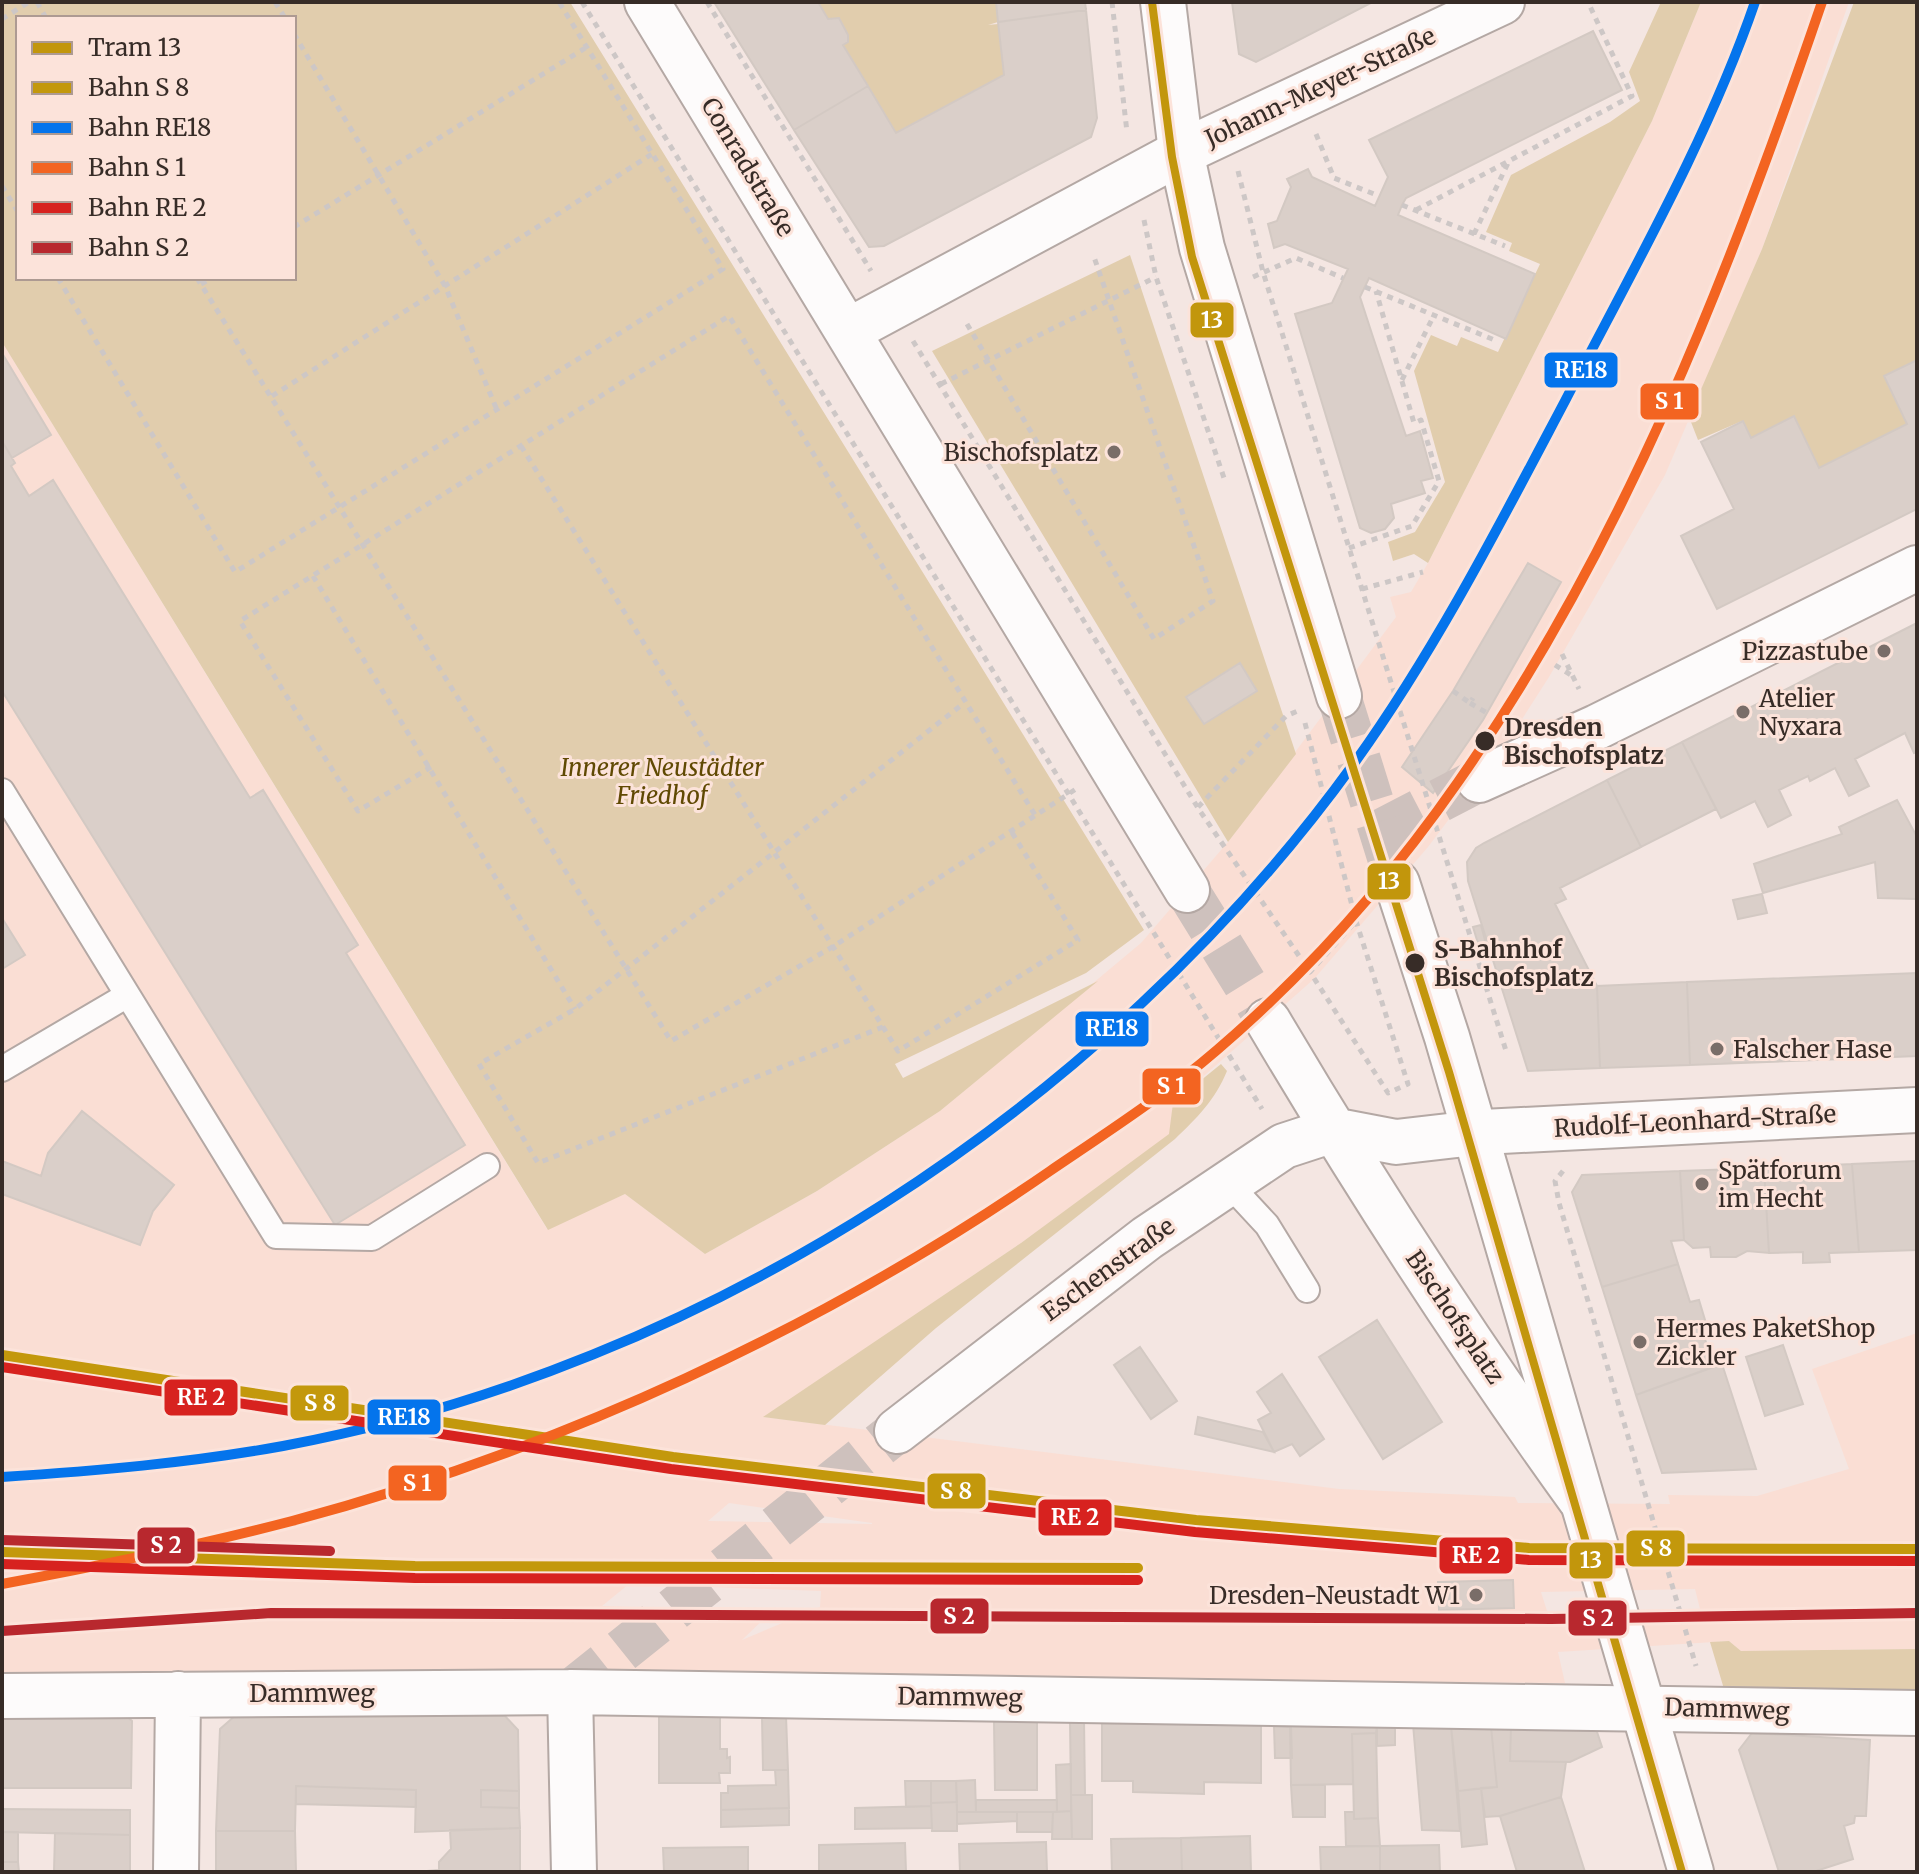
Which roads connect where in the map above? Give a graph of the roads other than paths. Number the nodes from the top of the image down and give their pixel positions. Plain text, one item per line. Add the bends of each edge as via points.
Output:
1 (647, 2) edge
2 (1163, 2) edge
3 (1502, 2) edge
4 (1181, 152) junction
5 (848, 331) junction
6 (1917, 568) edge
7 (1320, 703) tunnel mouth
8 (1479, 780) tunnel mouth
9 (2, 791) edge
10 (1397, 883) tunnel mouth
11 (1187, 890) tunnel mouth
12 (126, 996) junction
13 (1268, 1021) tunnel mouth
14 (2, 1069) edge
15 (1917, 1110) edge
16 (1333, 1130) junction
17 (1474, 1133) junction
18 (487, 1166) dead end
19 (1228, 1183) junction
20 (1307, 1290) dead end
21 (897, 1431) tunnel mouth
22 (1581, 1501) junction
23 (570, 1692) junction
24 (178, 1694) junction
25 (2, 1696) edge
26 (1640, 1707) junction
27 (1917, 1713) edge
28 (176, 1872) edge
29 (574, 1872) edge
30 (1691, 1872) edge

1 - 5 street, Conradstraße
2 - 4 street
3 - 4 street, Johann-Meyer-Straße
4 - 5 street
4 - 7 street
5 - 11 street
6 - 8 street
9 - 12 lane
10 - 17 street, Bischofsplatz
12 - 14 lane
12 - 18 lane via 276,1236 372,1238
13 - 16 street, Bischofsplatz
15 - 17 street, Rudolf-Leonhard-Straße
16 - 17 street via 1396,1142
16 - 19 street, Eschenstraße via 1284,1146
16 - 22 street, Bischofsplatz
17 - 22 street, Bischofsplatz
19 - 20 lane via 1267,1225
19 - 21 street, Eschenstraße via 1147,1238
22 - 26 street, Bischofsplatz
23 - 24 street, Dammweg
23 - 26 street, Dammweg
23 - 29 street
24 - 25 street, Dammweg
24 - 28 street
26 - 27 street, Dammweg
26 - 30 street, Bischofsplatz

